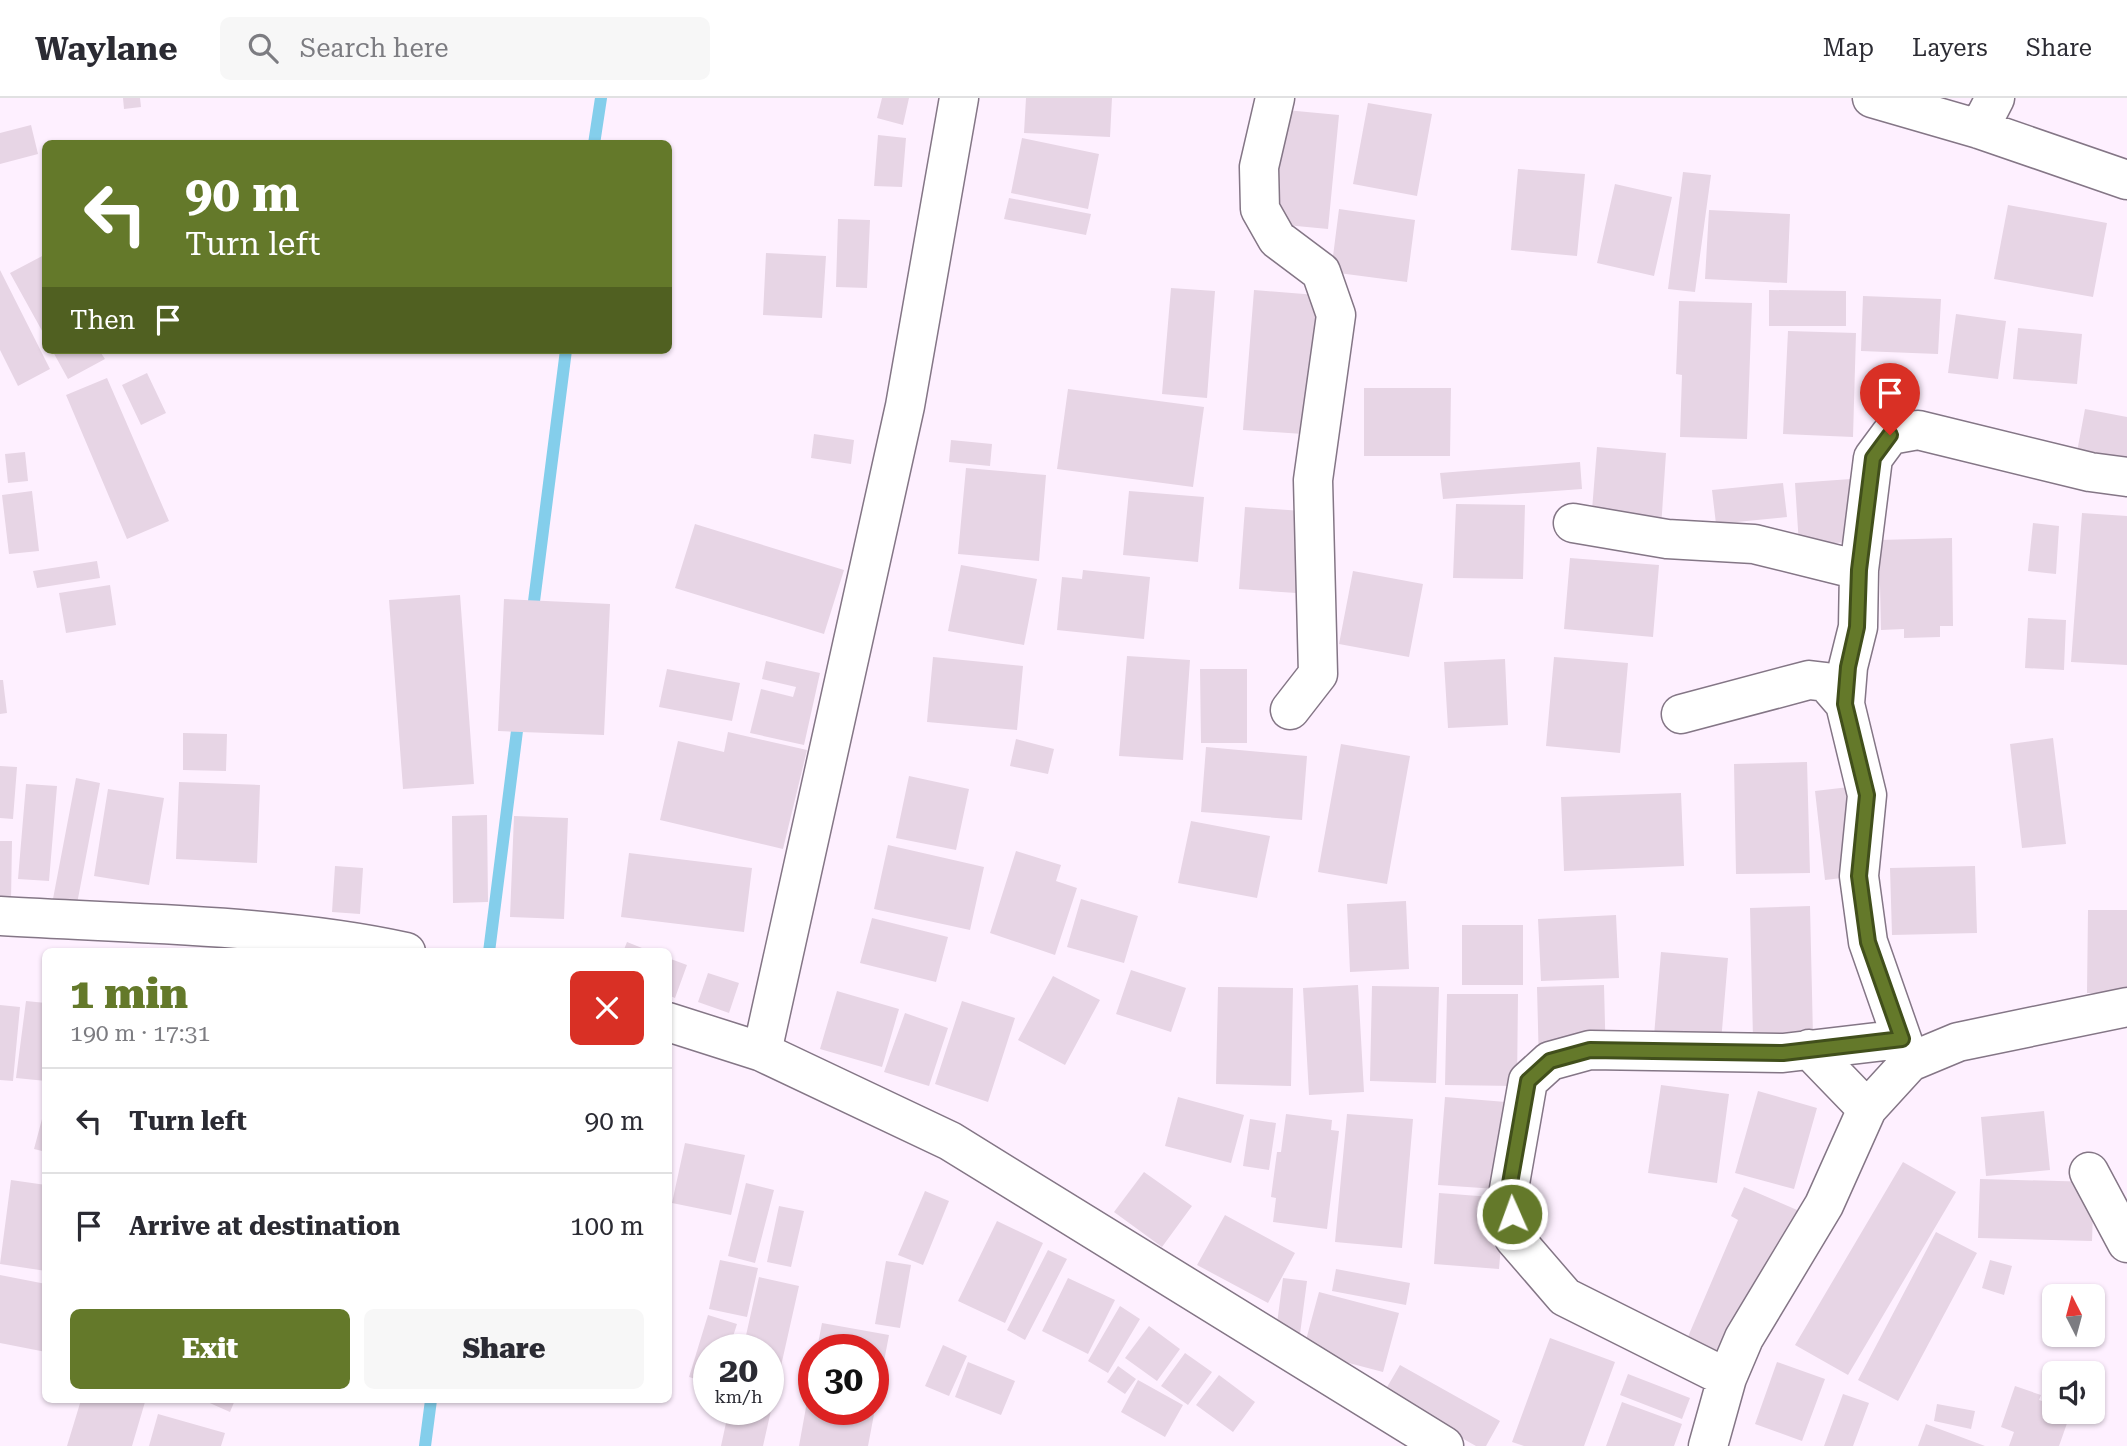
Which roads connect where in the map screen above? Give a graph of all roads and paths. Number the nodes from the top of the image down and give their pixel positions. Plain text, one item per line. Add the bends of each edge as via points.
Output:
1 (959, 98) edge
2 (1275, 98) edge
3 (1872, 98) edge
4 (1987, 113) edge
5 (2127, 180) edge
6 (2127, 477) edge
7 (1573, 523) dead end
8 (1859, 570) junction
9 (1845, 704) junction
10 (1290, 710) dead end
11 (1681, 714) dead end
12 (0, 916) edge
13 (386, 948) edge
14 (2127, 1007) edge
15 (672, 1023) edge
16 (1809, 1049) junction
17 (1906, 1050) junction
18 (762, 1052) junction
19 (1867, 1109) junction
20 (2089, 1172) dead end
21 (2127, 1244) edge
22 (1727, 1378) junction
23 (1444, 1446) edge
24 (1708, 1446) edge

1 - 18 street via 905,406
2 - 10 street via 1259,167 1260,209 1277,239 1321,272 1336,315 1313,480 1318,674
3 - 4 street
4 - 5 street
6 - 8 street via 1918,430 1890,435 1873,458
7 - 8 street via 1667,540 1754,544
8 - 9 street via 1857,627
9 - 11 street via 1826,682 1808,680
9 - 17 street via 1867,795 1859,876 1868,942
12 - 13 street via 260,933
14 - 17 street
15 - 18 street
16 - 17 street
16 - 19 street
16 - 22 street via 1783,1053 1590,1050 1550,1061 1528,1081 1509,1189 1514,1238 1564,1297
17 - 19 street
18 - 23 street via 950,1141
19 - 22 street via 1824,1206 1744,1338
20 - 21 street
22 - 24 street

